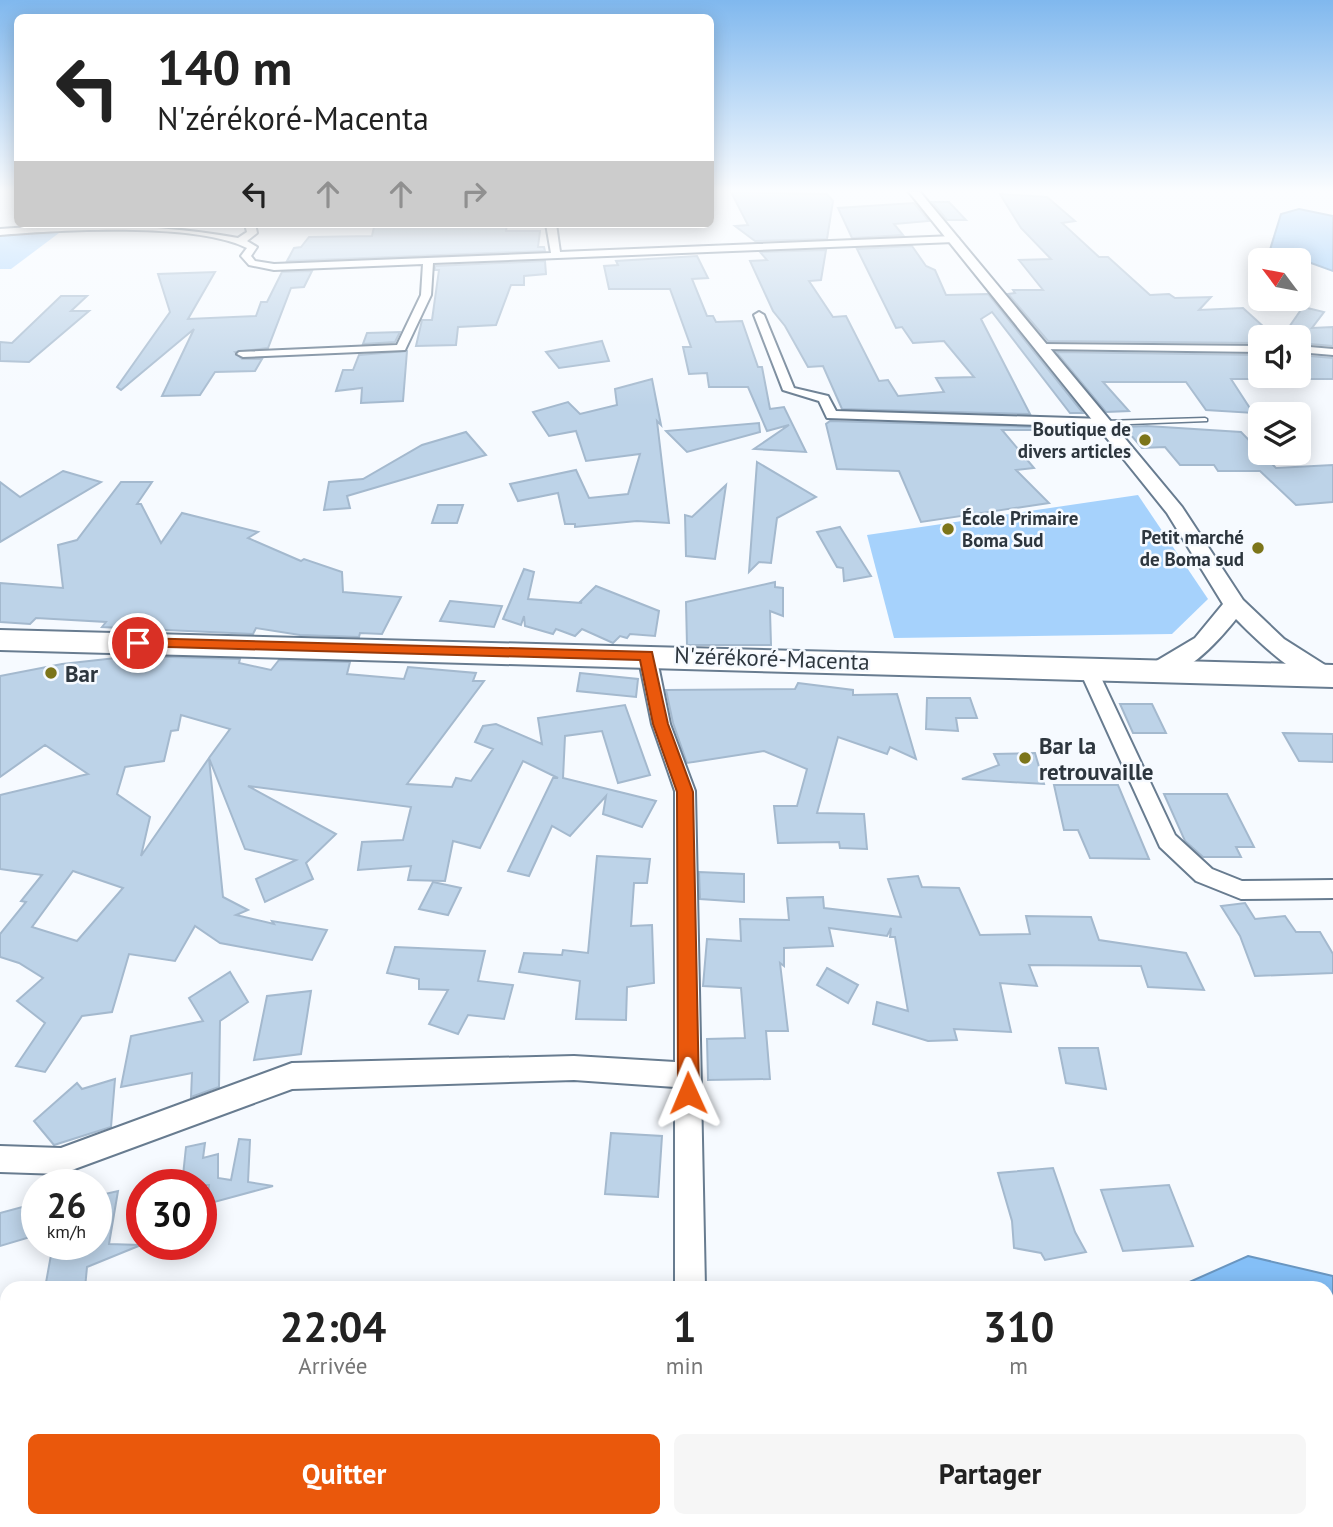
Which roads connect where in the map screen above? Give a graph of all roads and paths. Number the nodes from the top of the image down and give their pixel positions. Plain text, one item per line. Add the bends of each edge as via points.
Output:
1 (253, 263) edge
2 (333, 263) edge
3 (428, 263) edge
4 (974, 263) edge
5 (759, 315) dead end
6 (1044, 347) junction
7 (1248, 349) edge
8 (1311, 350) edge
9 (1333, 352) edge
10 (243, 354) dead end
11 (1205, 420) dead end
12 (1104, 423) junction
13 (1235, 605) junction
14 (0, 639) edge
15 (647, 655) junction
16 (1087, 667) junction
17 (1161, 669) junction
18 (1329, 676) edge
19 (1333, 889) edge
20 (688, 1075) junction
21 (0, 1159) edge
22 (690, 1281) edge

1 - 2 street via 274,267
3 - 10 street via 431,279 401,348
4 - 6 street
5 - 12 street via 789,390 824,399 831,415
6 - 7 street
6 - 12 street
8 - 9 street
11 - 12 lane
12 - 13 street via 1175,511
13 - 17 street via 1203,644
13 - 18 street via 1276,645
14 - 15 highway, N'zérékoré-Macenta
15 - 16 highway, N'zérékoré-Macenta
15 - 20 street via 661,724 685,792
16 - 17 highway, N'zérékoré-Macenta
16 - 19 street via 1167,841 1204,875 1241,890
17 - 18 highway, N'zérékoré-Macenta
20 - 21 street via 574,1068 292,1076 61,1161
20 - 22 street

